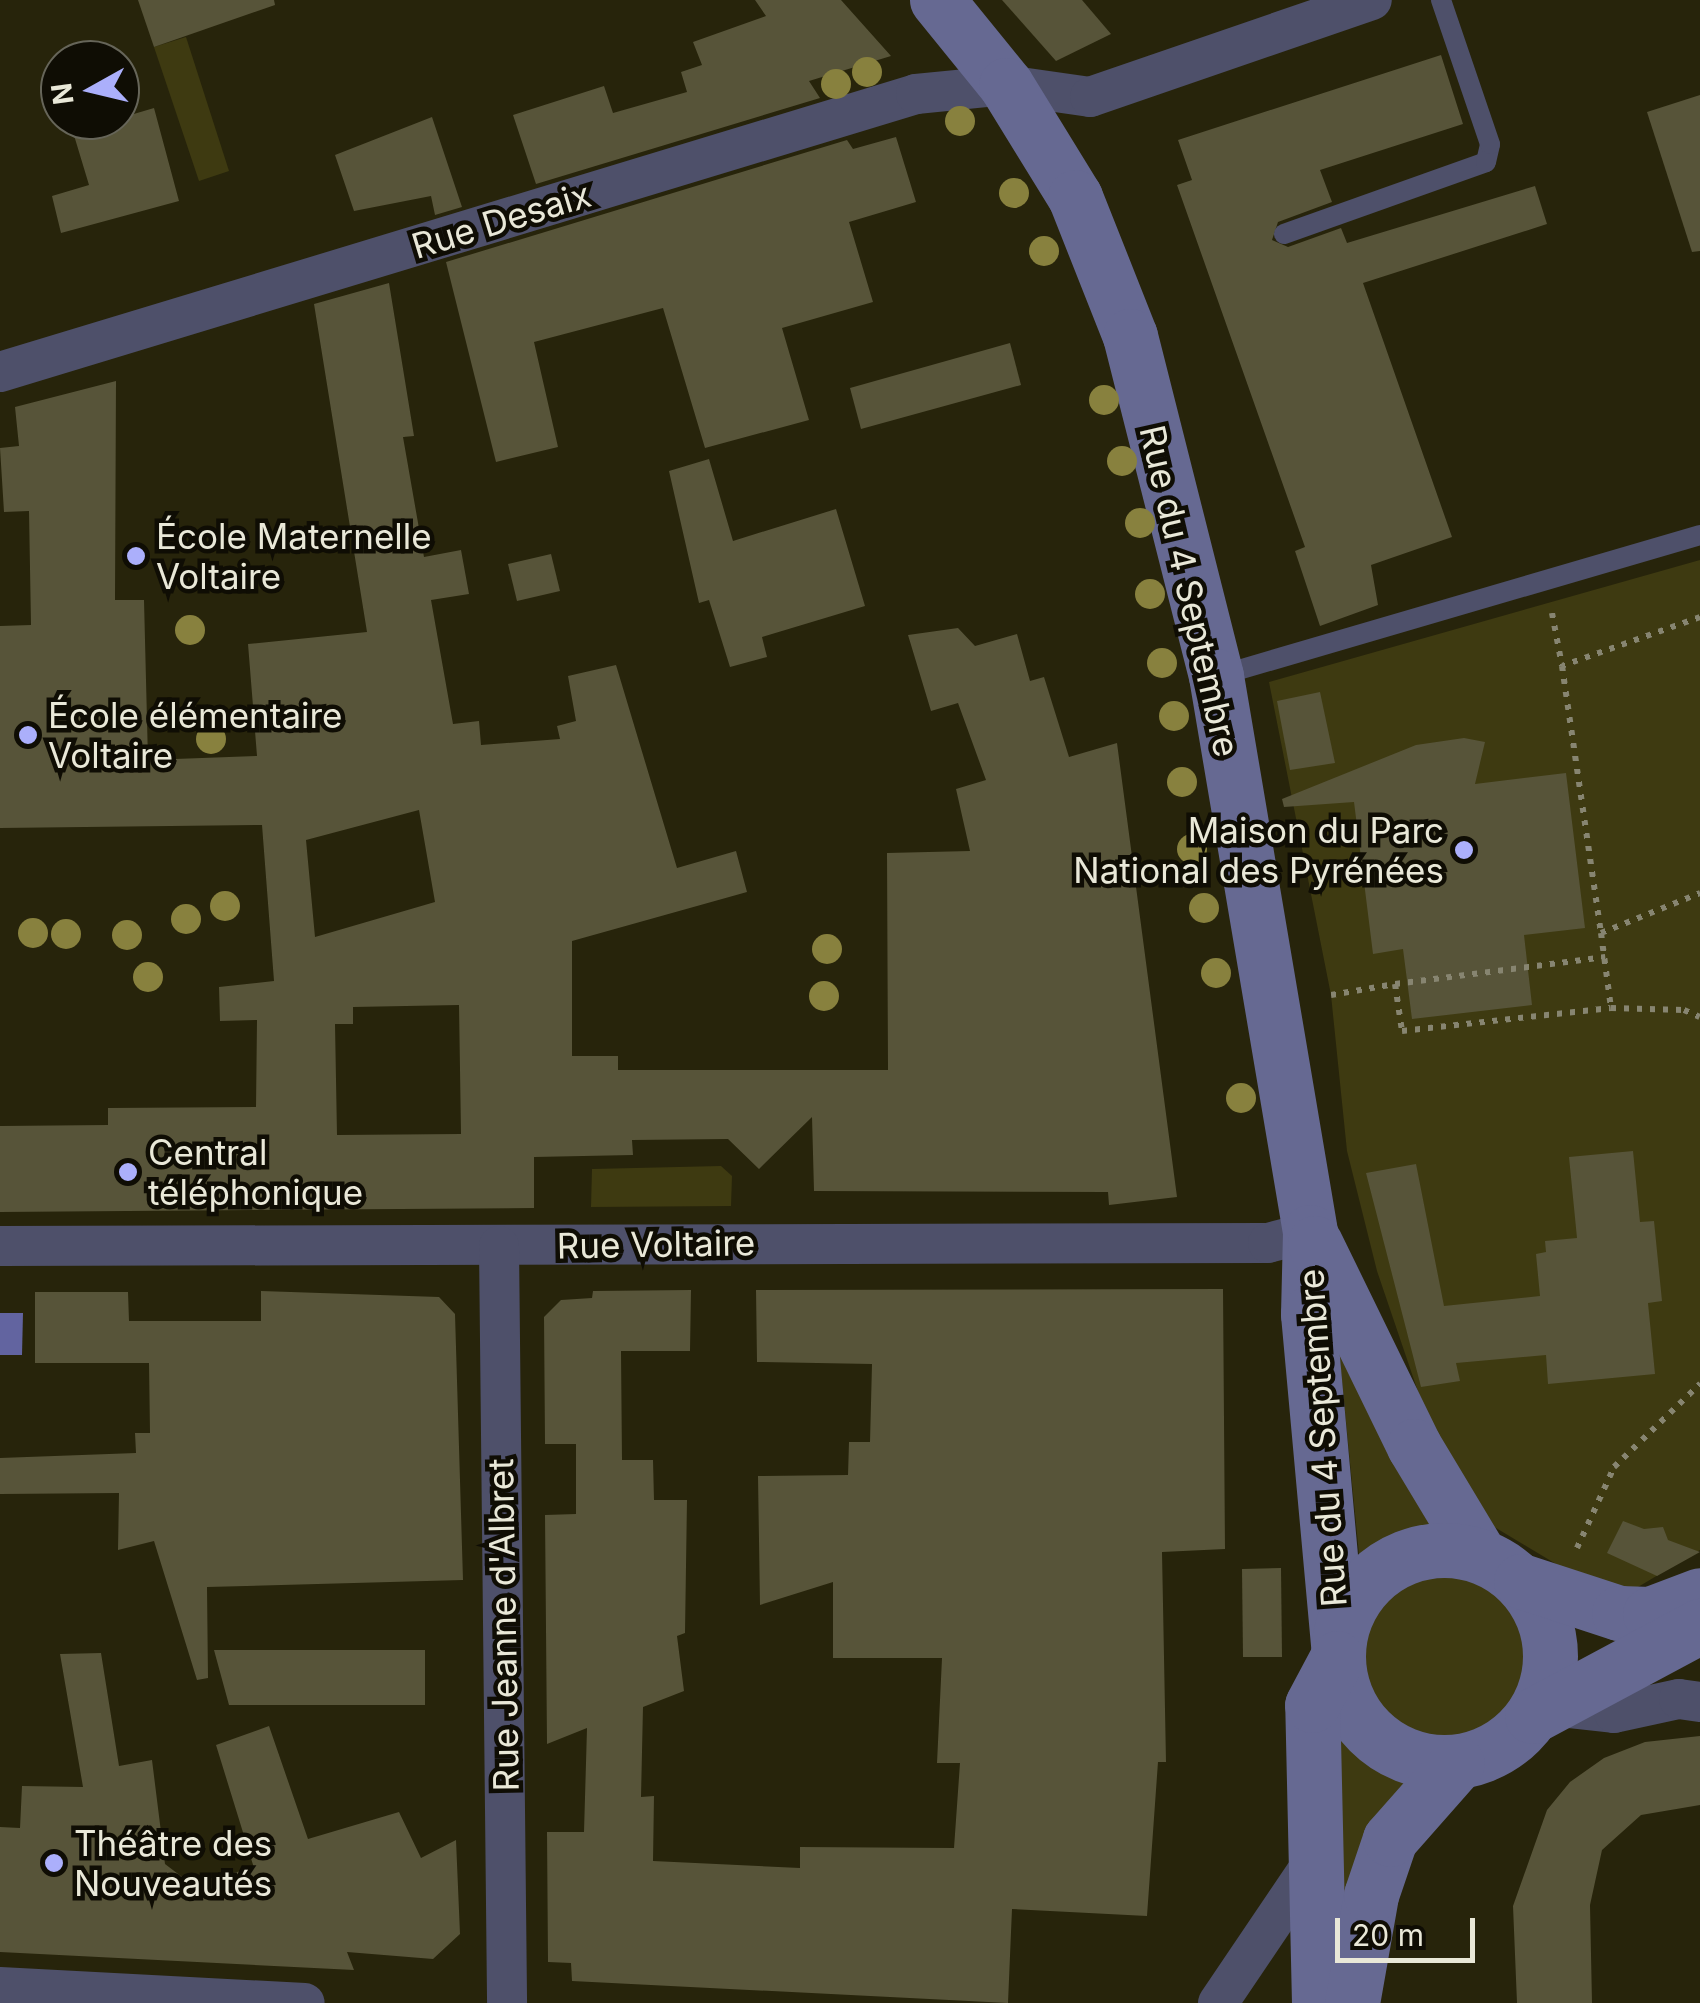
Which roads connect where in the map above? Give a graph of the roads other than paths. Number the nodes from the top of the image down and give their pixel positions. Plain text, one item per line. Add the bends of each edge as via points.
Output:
1 (936, 0) edge
2 (1372, 0) edge
3 (1441, 0) edge
4 (1006, 85) junction
5 (1284, 234) dead end
6 (0, 372) edge
7 (1700, 535) edge
8 (1216, 676) junction
9 (1310, 1232) junction
10 (0, 1246) edge
11 (500, 1246) junction
12 (1522, 1578) junction
13 (1687, 1624) edge
14 (1337, 1650) junction
15 (1700, 1702) edge
16 (1542, 1711) junction
17 (1456, 1763) junction
18 (1312, 1862) junction
19 (0, 1986) edge
20 (305, 2003) edge
21 (506, 2003) edge
22 (1218, 2003) edge
23 (1319, 2003) edge
24 (1352, 2003) edge

1 - 4 main road, Rue du 4 Septembre
2 - 4 street, Rue Desaix via 1090,97
3 - 5 lane via 1490,144 1486,162
4 - 6 street, Rue Desaix via 916,94
4 - 8 main road, Rue du 4 Septembre via 1074,196 1130,336
7 - 8 lane
8 - 9 main road, Rue du 4 Septembre
9 - 11 street, Rue Voltaire via 1268,1244
9 - 12 main road, Rue du 4 Septembre via 1414,1446
9 - 14 main road, Rue du 4 Septembre via 1308,1314
10 - 11 street, Rue Voltaire
11 - 21 street, Rue Jeanne d'Albret
12 - 13 main road via 1619,1613
12 - 14 main road via 1432,1550 1388,1564 1354,1598
12 - 16 main road via 1550,1647
13 - 16 main road
14 - 17 main road via 1344,1694 1362,1724 1405,1754
14 - 18 main road via 1312,1706
15 - 16 street via 1679,1698 1614,1713
16 - 17 main road via 1489,1754
17 - 24 main road via 1390,1839
18 - 22 street
18 - 23 main road
19 - 20 street

